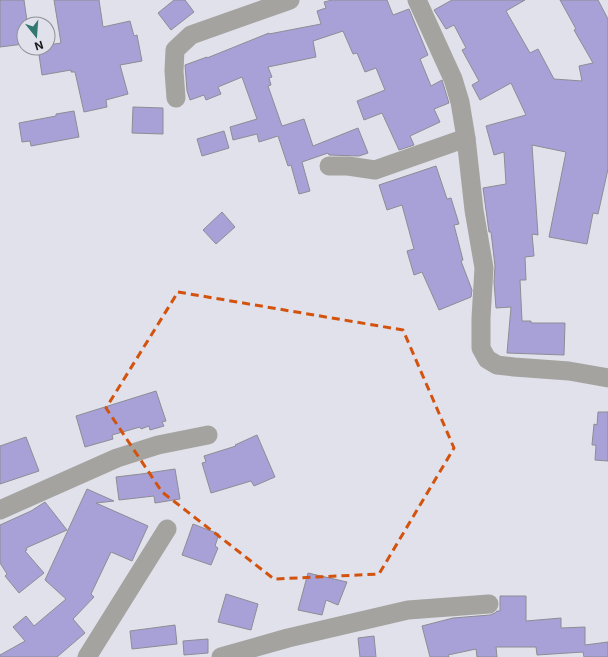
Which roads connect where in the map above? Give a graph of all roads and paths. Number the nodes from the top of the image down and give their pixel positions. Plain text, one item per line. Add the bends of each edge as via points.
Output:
1 (290, 0) edge
2 (417, 0) edge
3 (176, 98) dead end
4 (466, 138) junction
5 (328, 166) dead end
6 (608, 378) edge
7 (208, 435) dead end
8 (0, 510) edge
9 (168, 529) dead end
10 (490, 604) dead end
11 (87, 657) edge
12 (221, 657) edge

1 - 3 street via 191,35 175,50
2 - 4 street via 453,79
4 - 5 street via 375,170
4 - 6 street via 484,268 481,348 487,359 497,365
7 - 8 street via 158,444 117,458
9 - 11 street
10 - 12 street via 408,610 288,638

